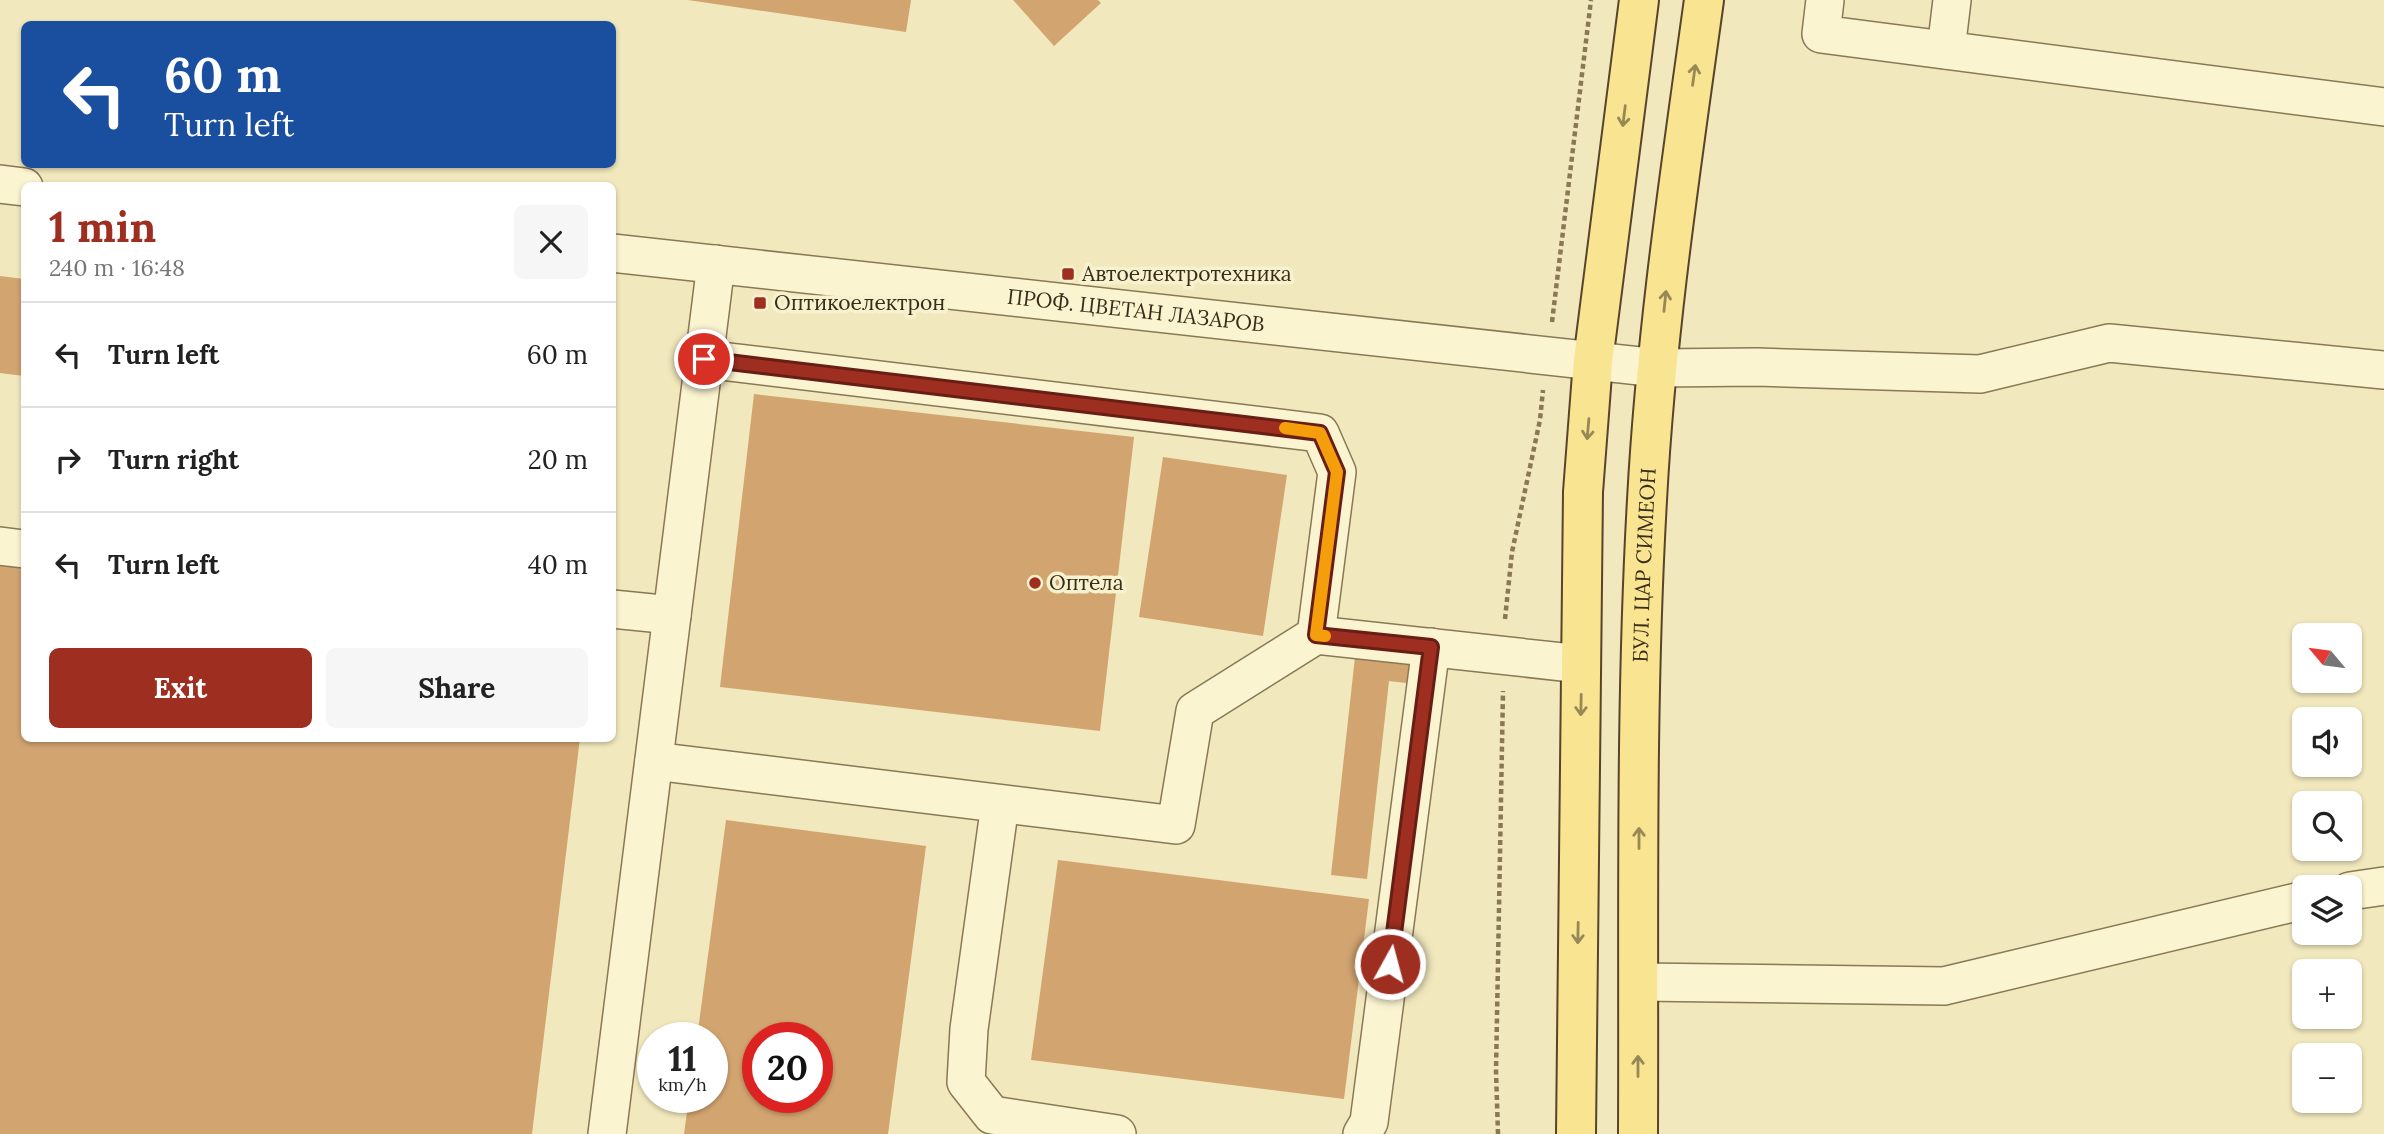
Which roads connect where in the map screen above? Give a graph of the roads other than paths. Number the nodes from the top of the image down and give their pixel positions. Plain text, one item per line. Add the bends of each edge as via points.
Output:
1 (1639, 0) edge
2 (1704, 0) edge
3 (1825, 0) edge
4 (1952, 0) edge
5 (1946, 50) junction
6 (2384, 107) edge
7 (0, 184) edge
8 (21, 187) edge
9 (616, 253) edge
10 (716, 264) junction
11 (704, 359) junction
12 (1594, 361) junction
13 (1658, 368) junction
14 (2384, 370) edge
15 (0, 546) edge
16 (21, 549) edge
17 (616, 609) edge
18 (672, 615) junction
19 (1316, 635) junction
20 (1431, 647) junction
21 (1581, 664) junction
22 (654, 761) junction
23 (1000, 803) junction
24 (2384, 886) edge
25 (2362, 889) edge
26 (2292, 903) edge
27 (1639, 982) junction
28 (607, 1134) edge
29 (1117, 1134) edge
30 (1362, 1134) edge
31 (1576, 1134) edge
32 (1638, 1134) edge

1 -> 12 main road
13 -> 2 main road, БУЛ. ЦАР СИМЕОН
3 - 5 street via 1821,34
4 - 5 street
5 - 6 street
7 - 8 street
9 - 10 street, ПРОФ. ЦВЕТАН ЛАЗАРОВ
10 - 11 street
10 - 12 street, ПРОФ. ЦВЕТАН ЛАЗАРОВ
11 - 18 street
11 - 19 street via 1320,433 1337,472
12 - 13 street, ПРОФ. ЦВЕТАН ЛАЗАРОВ
12 -> 21 main road via 1583,492
13 - 14 street, ПРОФ. ЦВЕТАН ЛАЗАРОВ via 1980,374 2109,343
27 -> 13 main road, БУЛ. ЦАР СИМЕОН via 1646,527
15 - 16 street
17 - 18 street
18 - 22 street
19 - 20 street
19 - 23 street via 1195,711 1176,825
20 - 21 street
20 - 30 street via 1369,1122
21 -> 31 main road
22 - 23 street
22 - 28 street
23 - 29 street via 966,1082 992,1115
24 - 25 street
26 - 27 street via 1944,986
32 -> 27 main road, БУЛ. ЦАР СИМЕОН

